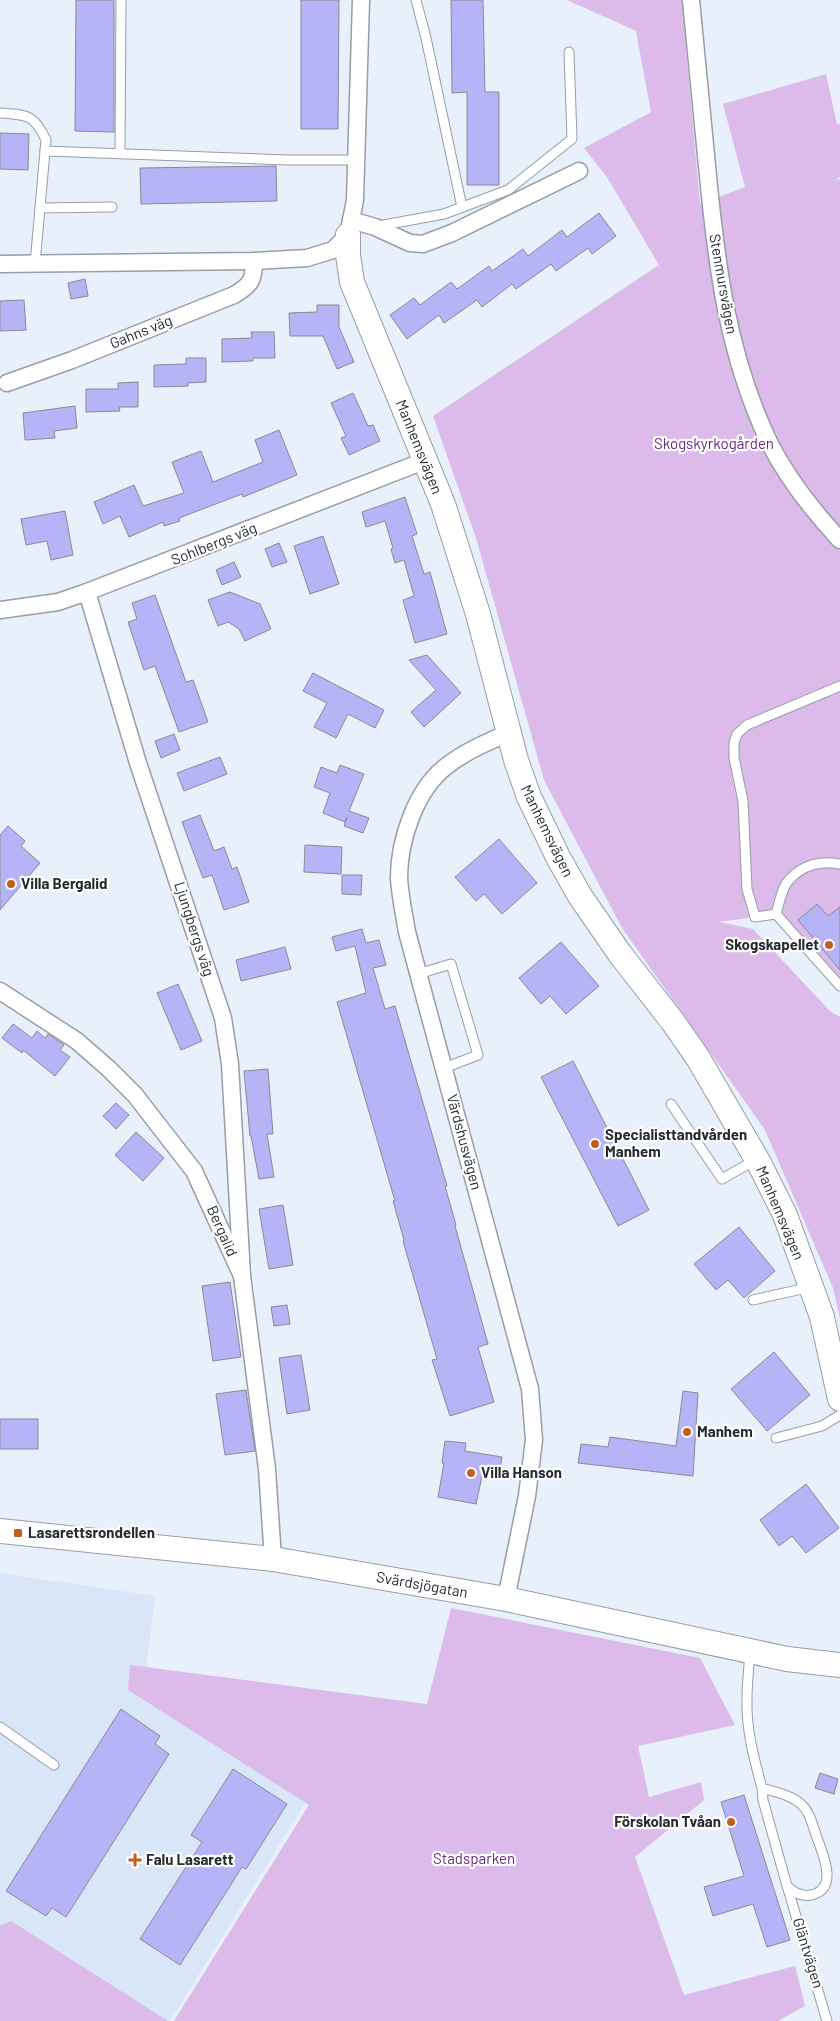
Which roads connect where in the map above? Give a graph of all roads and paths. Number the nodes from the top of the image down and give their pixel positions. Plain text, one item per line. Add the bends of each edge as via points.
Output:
1 (121, 0) edge
2 (361, 0) edge
3 (416, 0) edge
4 (691, 0) edge
5 (569, 52) dead end
6 (0, 113) edge
7 (45, 150) junction
8 (120, 152) junction
9 (357, 160) junction
10 (579, 171) dead end
11 (112, 207) dead end
12 (40, 208) junction
13 (462, 208) junction
14 (375, 226) junction
15 (349, 228) junction
16 (254, 261) junction
17 (0, 264) edge
18 (35, 264) junction
19 (7, 384) dead end
20 (424, 461) junction
21 (840, 540) edge
22 (87, 592) junction
23 (0, 610) edge
24 (840, 686) edge
25 (508, 732) junction
26 (840, 864) edge
27 (776, 914) junction
28 (418, 974) junction
29 (840, 986) edge
30 (0, 991) edge
31 (444, 1068) junction
32 (671, 1104) dead end
33 (757, 1159) junction
34 (242, 1276) junction
35 (811, 1287) junction
36 (753, 1300) dead end
37 (840, 1399) edge
38 (840, 1415) edge
39 (776, 1438) dead end
40 (0, 1531) edge
41 (273, 1559) junction
42 (506, 1599) junction
43 (750, 1651) junction
44 (839, 1659) edge
45 (0, 1727) edge
46 (54, 1765) dead end
47 (762, 1788) junction
48 (787, 1886) junction
49 (827, 2021) edge

1 - 8 lane
2 - 9 street, Manhemsvägen
3 - 13 lane
4 - 21 street, Stenmursvägen via 716,254 738,362 770,443 795,484
5 - 13 lane via 572,139 508,190
6 - 7 lane via 23,115 38,124 46,140
7 - 8 lane
7 - 12 lane
8 - 9 lane
9 - 15 street, Manhemsvägen via 355,200
10 - 14 street via 424,244 410,244
11 - 12 lane
12 - 18 lane
13 - 14 lane via 417,220
14 - 15 street
15 - 16 street via 330,252 307,258
15 - 20 street, Manhemsvägen via 352,282
16 - 18 street
16 - 19 street, Gahns väg via 253,280 234,295
17 - 18 street
20 - 22 street, Sohlbergs väg
20 - 25 street, Manhemsvägen via 464,568
22 - 23 street, Sohlbergs väg via 58,602
22 - 34 street, Ljungbergs väg via 141,772 223,1018 230,1064
24 - 27 lane via 747,725 737,734 734,743 743,801 747,888 755,917
25 - 28 street, Värdshusvägen via 447,766 414,808 401,855 399,878 407,932
25 - 33 street, Manhemsvägen via 529,797 580,896 698,1058
26 - 27 lane via 812,863 788,881
27 - 29 lane
28 - 31 street, Värdshusvägen
28 - 31 lane via 451,964 478,1055
30 - 34 street, Bergalid via 77,1041 135,1095 194,1171
31 - 42 street, Värdshusvägen via 530,1389 534,1440 527,1496
32 - 33 lane via 722,1179
33 - 35 street, Manhemsvägen via 785,1215
34 - 41 street, Bergalid via 266,1470
35 - 36 lane
35 - 37 street, Manhemsvägen via 822,1317
38 - 39 lane via 822,1426
40 - 41 street, Svärdsjögatan
41 - 42 street, Svärdsjögatan
42 - 43 street, Svärdsjögatan
43 - 44 street, Svärdsjögatan via 787,1659
43 - 47 lane, Gläntvägen via 746,1701 750,1739
45 - 46 lane
47 - 48 lane, Gläntvägen
47 - 48 lane via 789,1796 802,1805 811,1818 824,1854 828,1874 824,1887 816,1894 795,1894
48 - 49 lane, Gläntvägen

